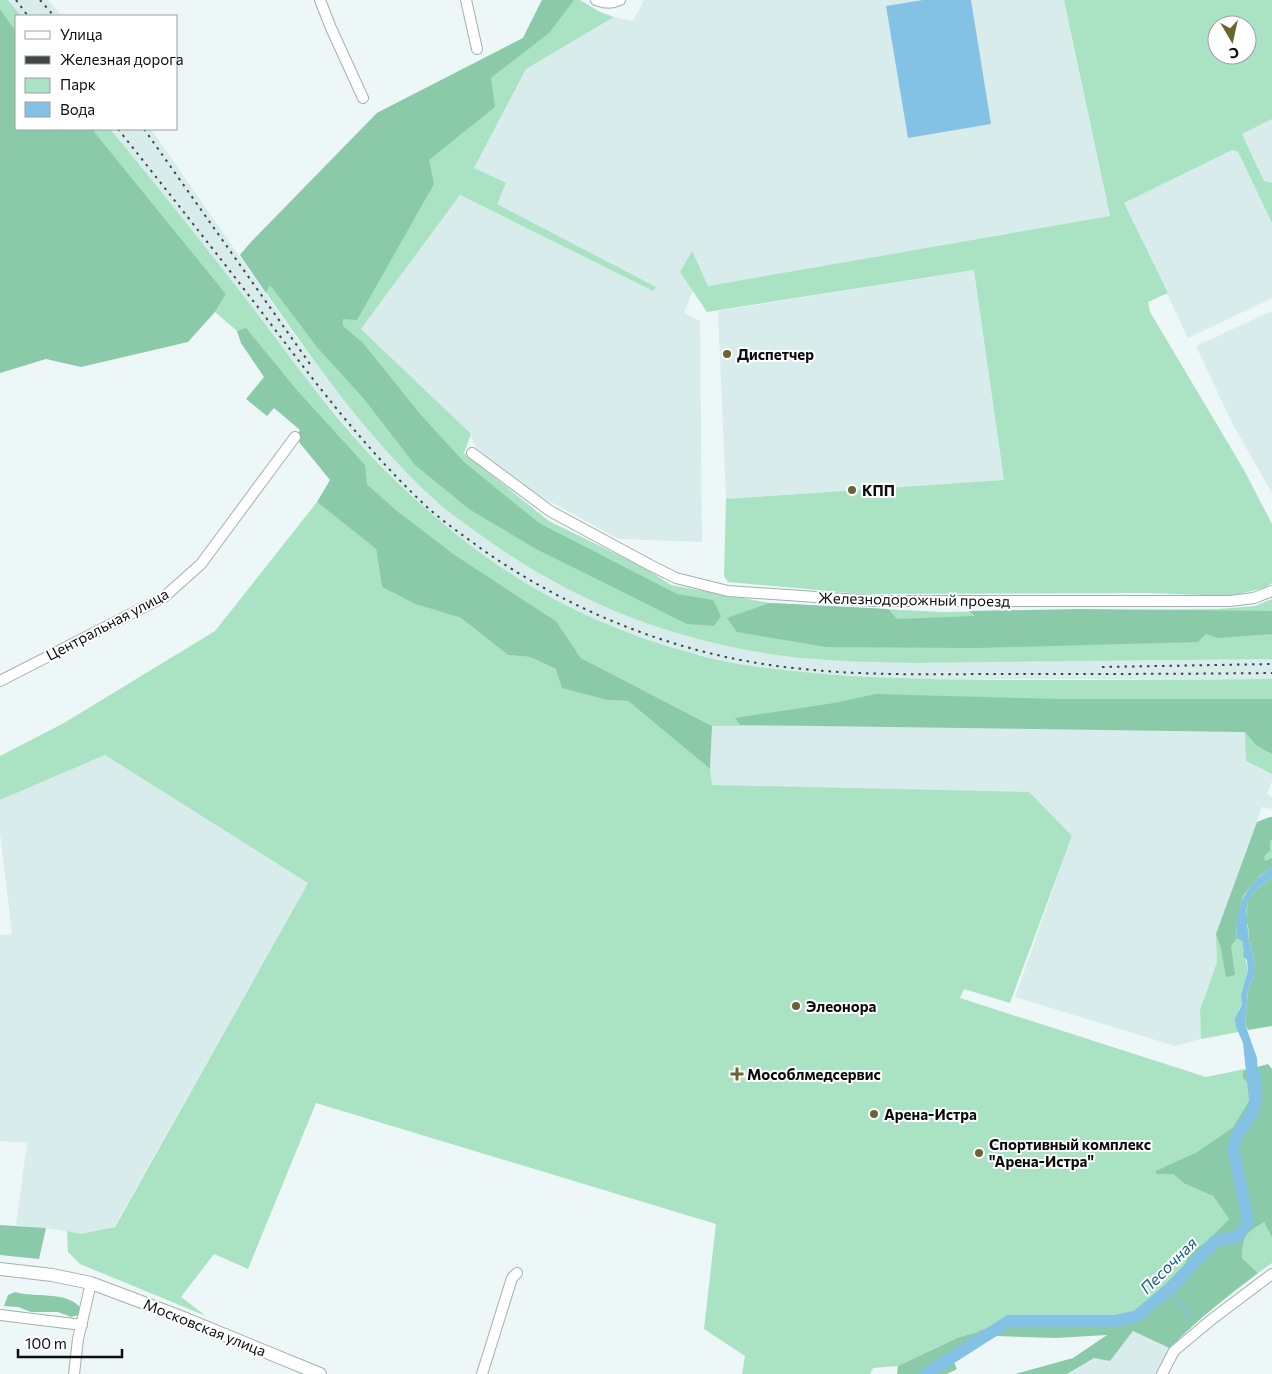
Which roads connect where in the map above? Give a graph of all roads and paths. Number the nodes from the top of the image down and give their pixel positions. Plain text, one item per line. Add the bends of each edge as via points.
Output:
1 (320, 0) edge
2 (466, 0) edge
3 (596, 0) edge
4 (620, 0) edge
5 (477, 49) dead end
6 (363, 98) dead end
7 (295, 437) dead end
8 (472, 453) dead end
9 (1272, 591) edge
10 (0, 681) edge
11 (0, 1269) edge
12 (517, 1273) dead end
13 (1272, 1274) edge
14 (91, 1283) junction
15 (0, 1315) edge
16 (82, 1324) junction
17 (74, 1374) edge
18 (320, 1374) edge
19 (482, 1374) edge
20 (1162, 1374) edge

1 - 6 street
2 - 5 street
3 - 4 street via 613,3
7 - 10 street, Центральная улица via 201,564 164,597
8 - 9 street, Железнодорожный проезд via 550,511 600,538 676,578 728,591 874,601 1230,601 1254,598
11 - 14 main road, Московская улица via 52,1274
12 - 19 street via 512,1278
13 - 20 street via 1174,1350
14 - 16 street
14 - 18 main road, Московская улица
15 - 16 street
16 - 17 street

